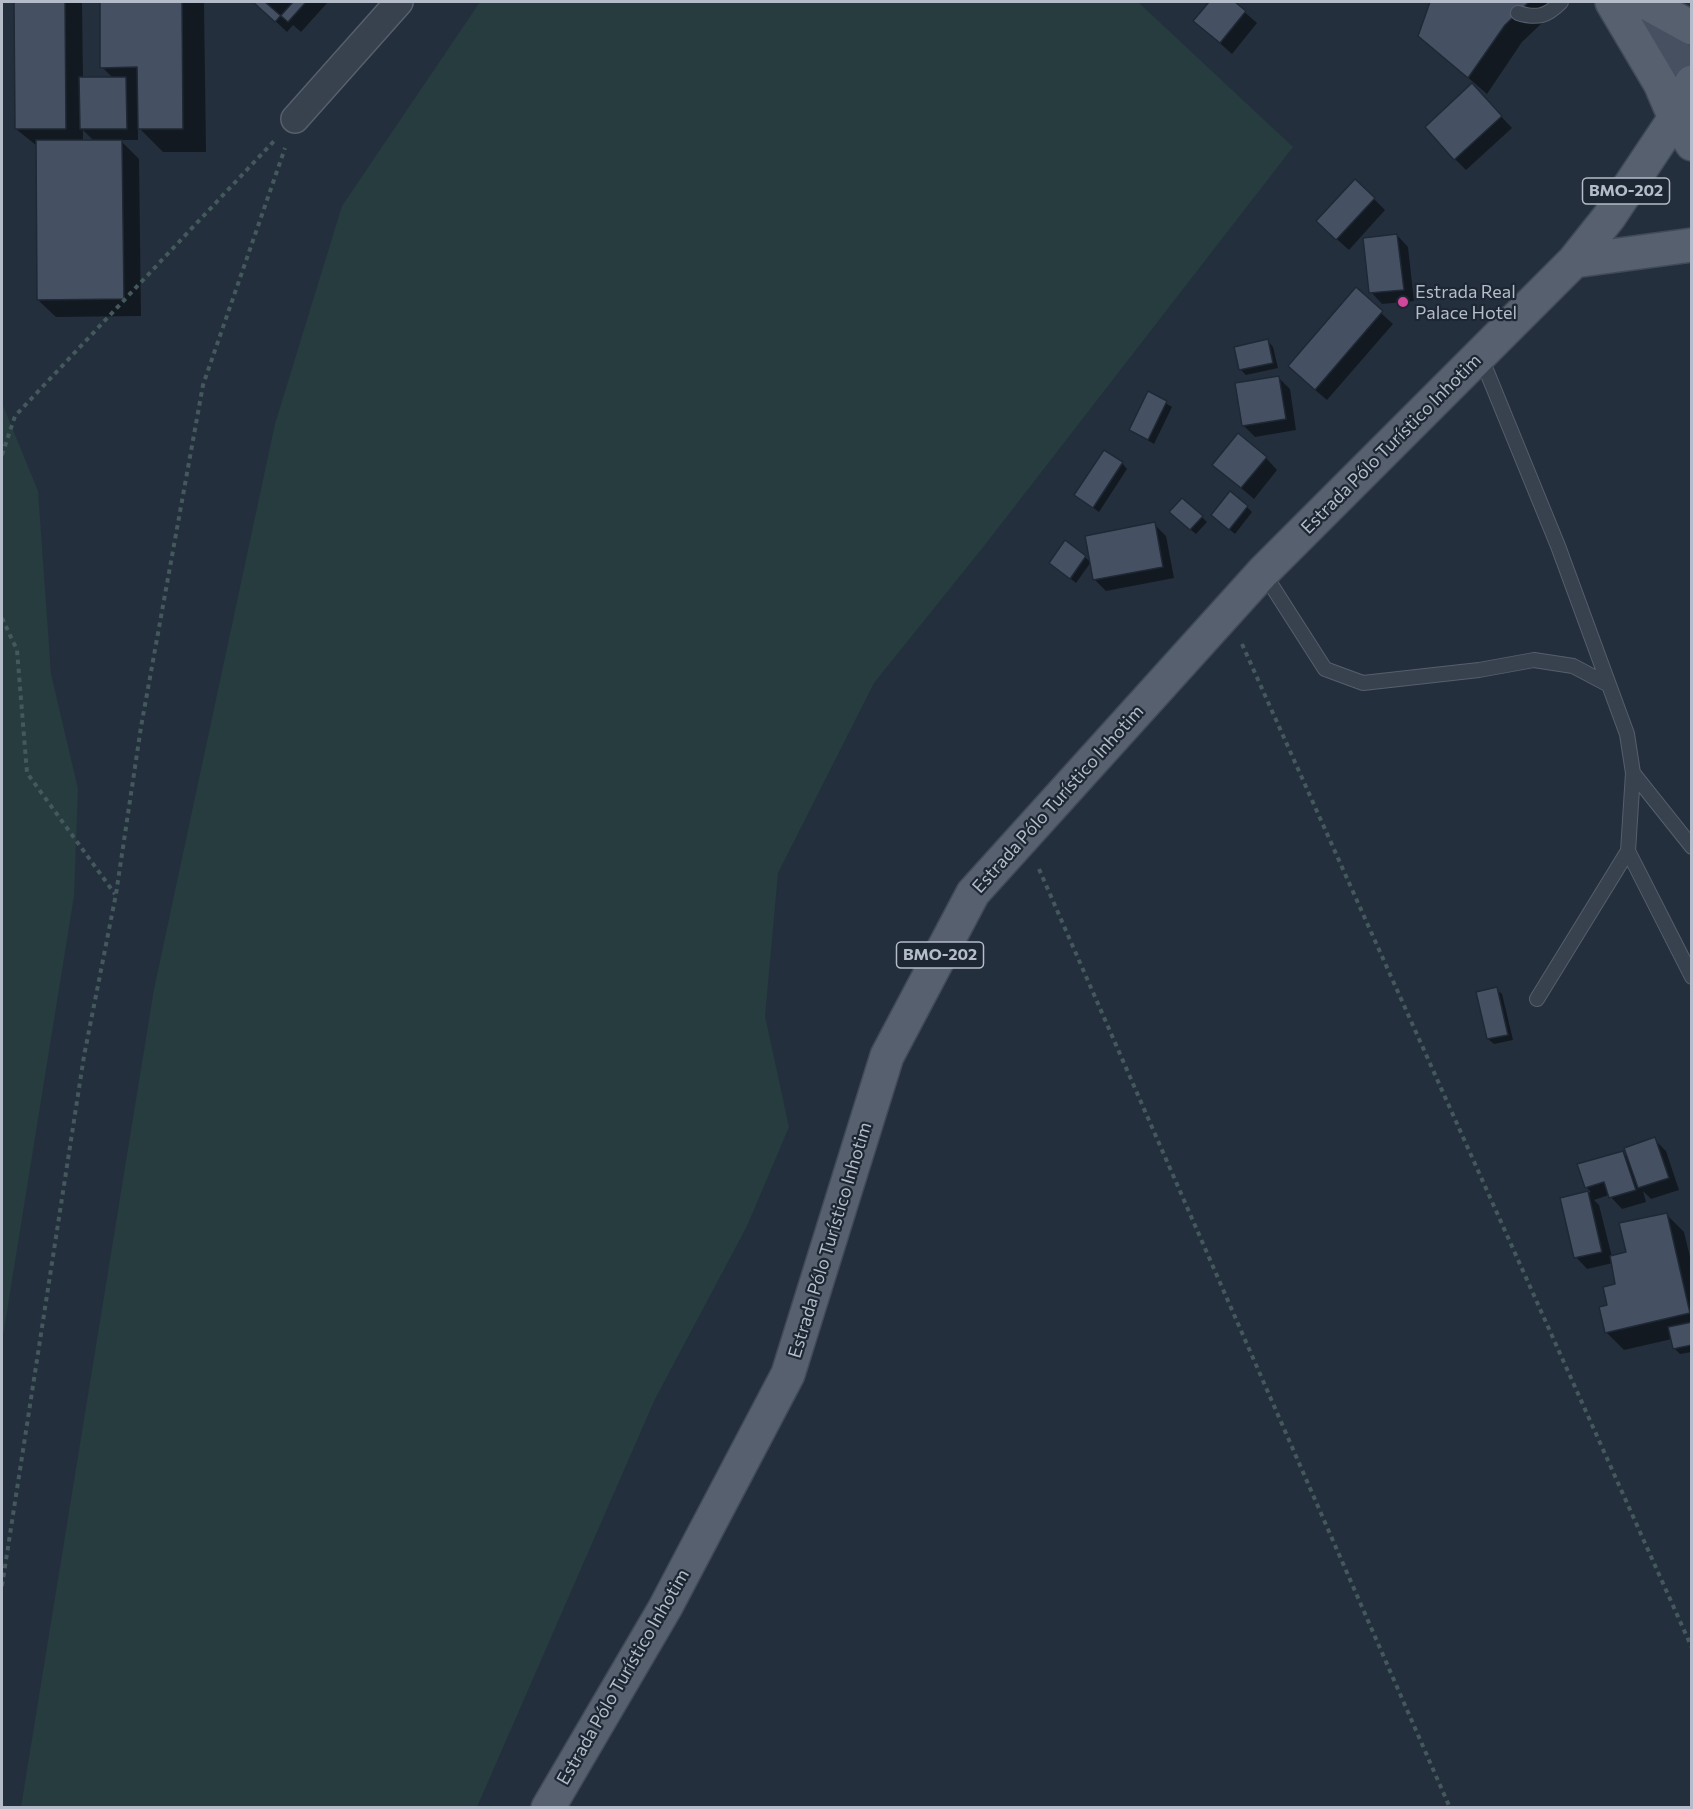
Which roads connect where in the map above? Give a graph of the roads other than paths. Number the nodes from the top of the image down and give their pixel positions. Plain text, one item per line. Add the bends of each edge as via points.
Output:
1 (399, 2) edge
2 (1561, 2) edge
3 (1612, 2) edge
4 (1623, 2) edge
5 (1645, 2) edge
6 (1518, 13) dead end
7 (1692, 28) edge
8 (1692, 72) edge
9 (1692, 82) edge
10 (295, 119) road end
11 (1683, 131) edge
12 (1692, 245) edge
13 (1574, 261) junction
14 (1480, 355) junction
15 (1263, 572) junction
16 (1609, 685) junction
17 (1633, 773) junction
18 (1692, 847) edge
19 (1628, 851) junction
20 (1692, 977) edge
21 (1536, 999) dead end
22 (548, 1808) edge

1 - 10 street
2 - 6 lane via 1548,15
3 - 11 main road
4 - 8 main road
5 - 7 main road
9 - 11 main road, Estrada Pólo Turístico Inhotim via 1682,98
11 - 13 main road, Estrada Pólo Turístico Inhotim / BMO-202
12 - 13 main road
13 - 14 main road, Estrada Pólo Turístico Inhotim / BMO-202
14 - 15 main road, Estrada Pólo Turístico Inhotim / BMO-202
14 - 16 lane via 1558,546
15 - 16 lane via 1324,669 1363,683 1468,672 1534,660 1573,666
15 - 22 main road, Estrada Pólo Turístico Inhotim / BMO-202 via 973,892 886,1056 788,1374 665,1608
16 - 17 lane via 1628,734
17 - 18 lane
17 - 19 lane
19 - 20 lane
19 - 21 lane

